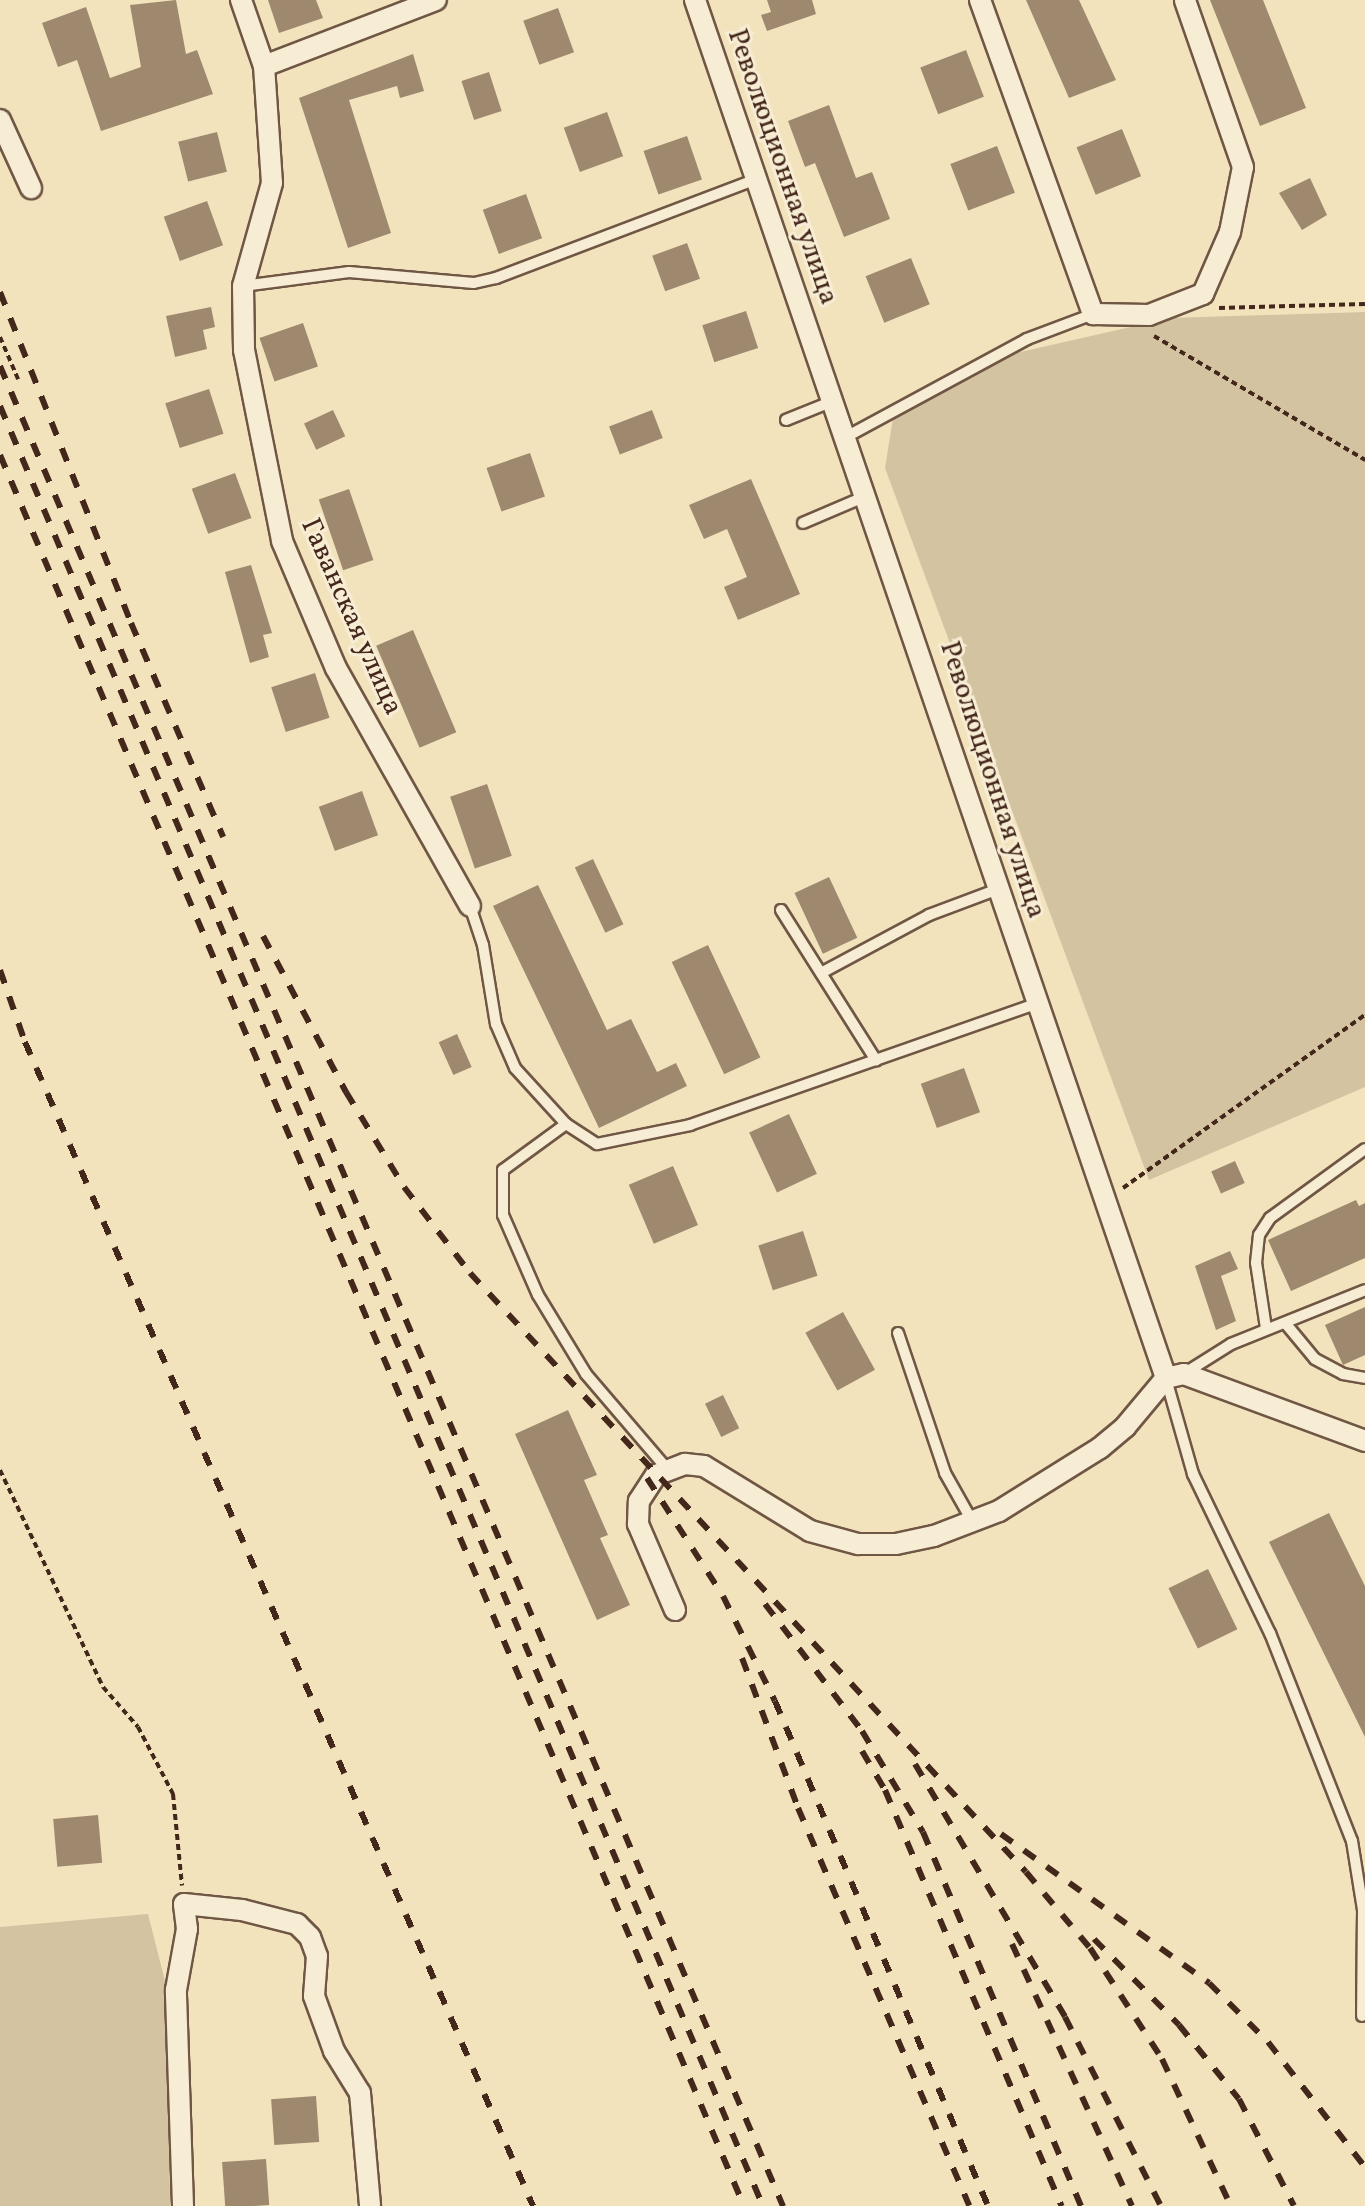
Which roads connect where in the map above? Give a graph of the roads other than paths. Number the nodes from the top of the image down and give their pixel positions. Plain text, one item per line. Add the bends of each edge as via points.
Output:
1 (241, 0) edge
2 (436, 0) edge
3 (695, 0) edge
4 (980, 0) edge
5 (1185, 0) edge
6 (264, 66) junction
7 (0, 120) edge
8 (757, 179) junction
9 (31, 188) dead end
10 (243, 286) junction
11 (1093, 314) junction
12 (833, 401) junction
13 (786, 420) dead end
14 (846, 437) junction
15 (866, 496) junction
16 (803, 523) dead end
17 (998, 889) junction
18 (470, 906) joint
19 (781, 910) dead end
20 (821, 973) junction
21 (1036, 1004) junction
22 (876, 1060) junction
23 (566, 1124) junction
24 (1365, 1149) edge
25 (1365, 1290) edge
26 (1286, 1324) junction
27 (1266, 1328) junction
28 (898, 1333) dead end
29 (1175, 1376) junction
30 (1365, 1378) edge
31 (1365, 1441) edge
32 (668, 1470) junction
33 (972, 1521) junction
34 (675, 1610) dead end
35 (1362, 2016) dead end
36 (183, 2206) edge
37 (370, 2206) edge

1 - 6 street, Гаванская улица
2 - 6 street
3 - 8 street, Революционная улица
4 - 11 street
5 - 11 street via 1243,167 1230,232 1203,294 1149,315
6 - 10 street, Гаванская улица via 272,183
7 - 9 street
8 - 10 lane via 474,283 349,272
8 - 12 street, Революционная улица
10 - 18 street, Гаванская улица via 244,350 282,541 336,668
11 - 14 lane via 1027,339
12 - 13 lane
12 - 14 street, Революционная улица
14 - 15 street, Революционная улица
15 - 16 lane
15 - 17 street, Революционная улица
17 - 20 lane via 929,915
17 - 21 street, Революционная улица
18 - 23 lane via 483,945 496,1024 515,1068
19 - 20 lane
20 - 22 lane
21 - 22 lane
21 - 29 street, Революционная улица via 1104,1201
22 - 23 lane via 659,1131 597,1144
23 - 32 lane via 503,1170 503,1215 538,1295 586,1374
24 - 27 lane via 1270,1218 1259,1235 1256,1263
25 - 26 lane
26 - 27 lane
26 - 30 lane via 1315,1359
27 - 29 lane
28 - 33 lane via 945,1473
29 - 31 street
29 - 33 street via 1100,1448 999,1511
29 - 35 lane via 1193,1474 1270,1633 1352,1841 1363,1910
32 - 33 street via 685,1464 704,1466 810,1531 858,1544 896,1544
32 - 34 street via 656,1475 639,1501 638,1524
36 - 37 street via 176,1990 187,1929 184,1904 242,1910 297,1924 310,1937 317,1956 314,1996 334,2051 360,2093

